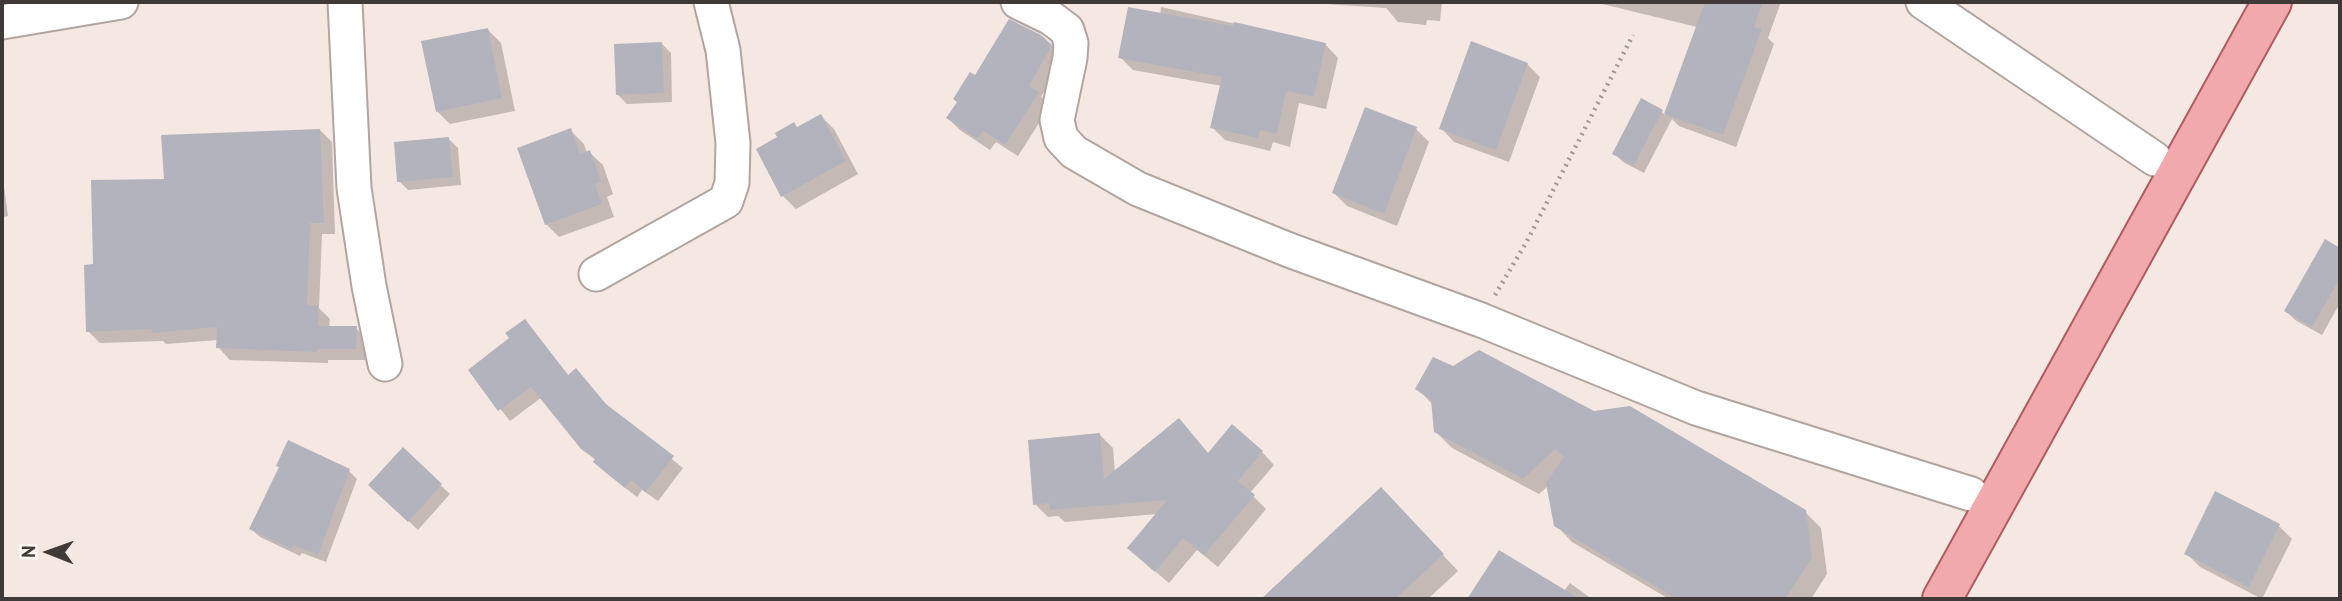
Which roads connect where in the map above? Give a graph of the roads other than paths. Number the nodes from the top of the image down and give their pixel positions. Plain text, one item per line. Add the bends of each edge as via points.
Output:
1 (121, 2) edge
2 (345, 2) edge
3 (711, 2) edge
4 (1018, 2) edge
5 (1923, 2) edge
6 (2242, 2) edge
7 (2272, 2) edge
8 (2, 22) edge
9 (2155, 159) junction
10 (596, 274) dead end
11 (385, 364) dead end
12 (1971, 494) junction
13 (1912, 599) edge
14 (1942, 599) edge

1 - 8 street
2 - 11 street via 354,188
3 - 10 street via 723,50 733,143 732,183 726,201
4 - 12 street via 1051,18 1066,30 1071,43 1057,120 1061,138 1074,152 1150,194 1696,408
5 - 9 street
6 - 9 main road
7 - 14 main road
9 - 12 main road
12 - 13 main road

